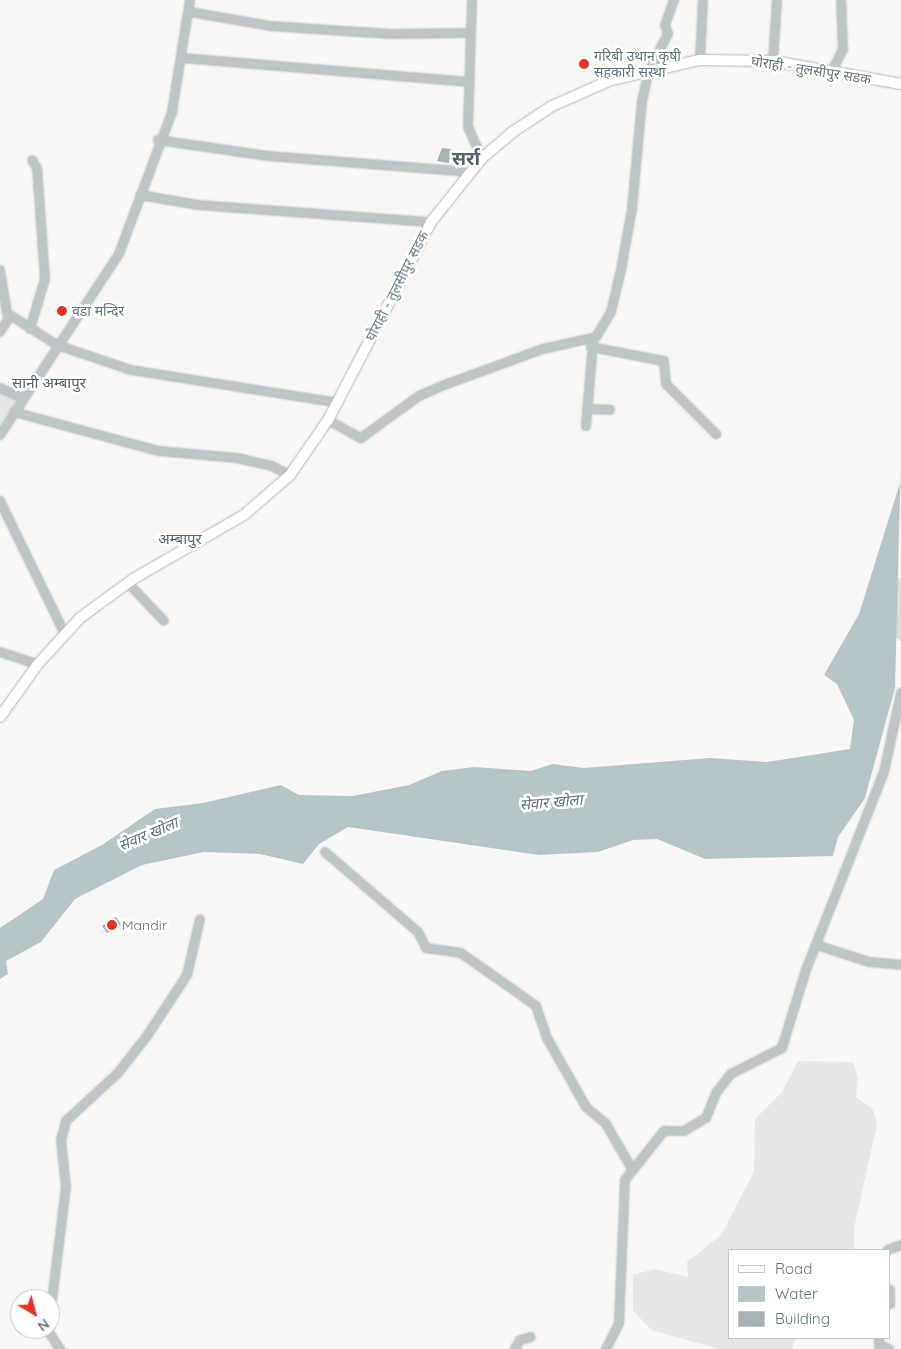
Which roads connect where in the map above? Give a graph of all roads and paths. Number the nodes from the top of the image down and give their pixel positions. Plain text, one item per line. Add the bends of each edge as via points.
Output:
1 (190, 0) edge
2 (472, 0) edge
3 (674, 0) edge
4 (703, 0) edge
5 (777, 0) edge
6 (841, 0) edge
7 (190, 12) junction
8 (469, 33) junction
9 (182, 58) junction
10 (700, 60) junction
11 (773, 61) junction
12 (649, 70) junction
13 (832, 71) junction
14 (466, 82) junction
15 (901, 84) edge
16 (158, 140) junction
17 (482, 158) junction
18 (32, 160) dead end
19 (470, 172) junction
20 (140, 195) junction
21 (430, 222) junction
22 (0, 270) edge
23 (10, 316) junction
24 (30, 329) junction
25 (0, 332) edge
26 (596, 337) junction
27 (57, 344) junction
28 (591, 347) junction
29 (0, 388) edge
30 (22, 398) junction
31 (334, 402) junction
32 (587, 409) junction
33 (610, 410) dead end
34 (14, 412) junction
35 (328, 420) junction
36 (586, 426) dead end
37 (716, 434) dead end
38 (0, 435) edge
39 (290, 475) junction
40 (0, 501) edge
41 (128, 583) junction
42 (164, 621) dead end
43 (65, 634) junction
44 (0, 652) edge
45 (38, 664) junction
46 (901, 693) edge
47 (0, 717) edge
48 (325, 852) dead end
49 (200, 919) dead end
50 (817, 945) junction
51 (901, 965) edge
52 (632, 1169) junction
53 (53, 1289) edge
54 (531, 1337) dead end
55 (879, 1339) edge
56 (515, 1349) edge
57 (606, 1349) edge
58 (889, 1349) edge

1 - 7 street
2 - 8 street
3 - 12 street via 665,25 664,42
4 - 10 street
5 - 11 street
6 - 13 street via 843,49
7 - 8 street via 270,26 390,34
7 - 9 street
8 - 14 street
9 - 14 street
9 - 16 street via 172,112
10 - 11 main road, घोराही - तुलसीपुर सडक
10 - 12 main road, घोराही - तुलसीपुर सडक
11 - 13 main road, घोराही - तुलसीपुर सडक
12 - 17 main road, घोराही - तुलसीपुर सडक via 611,80 552,106
12 - 26 street via 621,270 611,312
13 - 15 main road, घोराही - तुलसीपुर सडक
14 - 17 street via 468,127
16 - 19 street via 268,156
16 - 20 street
17 - 19 main road, घोराही - तुलसीपुर सडक
18 - 24 street via 37,168 45,279
19 - 21 main road, घोराही - तुलसीपुर सडक
20 - 21 street via 198,206
20 - 27 street via 119,254
21 - 31 main road, घोराही - तुलसीपुर सडक
22 - 23 street via 2,300
23 - 24 street
23 - 25 street
24 - 27 street
26 - 28 street
26 - 35 street via 543,349 433,390 361,438
27 - 30 street
27 - 31 street via 131,370
28 - 32 street
28 - 37 street via 664,361 666,384
29 - 30 street
30 - 34 street
31 - 35 main road, घोराही - तुलसीपुर सडक
32 - 33 street
32 - 36 street
34 - 38 street
34 - 39 street via 159,451 237,458 272,466
35 - 39 main road, घोराही - तुलसीपुर सडक
39 - 41 main road, घोराही - तुलसीपुर सडक via 244,515
40 - 43 street
41 - 42 street
41 - 43 main road, घोराही - तुलसीपुर सडक
43 - 45 main road, घोराही - तुलसीपुर सडक
44 - 45 street
45 - 47 main road, घोराही - तुलसीपुर सडक
46 - 50 street via 884,772
48 - 52 street via 418,932 426,948 461,953 536,1006 547,1038 582,1100 606,1124
49 - 53 street via 186,975 147,1036 118,1073 66,1121 61,1140 66,1187
50 - 51 street via 870,962
50 - 52 street via 782,1048 731,1074 716,1092 706,1118 684,1131 664,1131
52 - 57 street via 625,1180 619,1323
54 - 56 street via 520,1340
55 - 58 street via 879,1345

